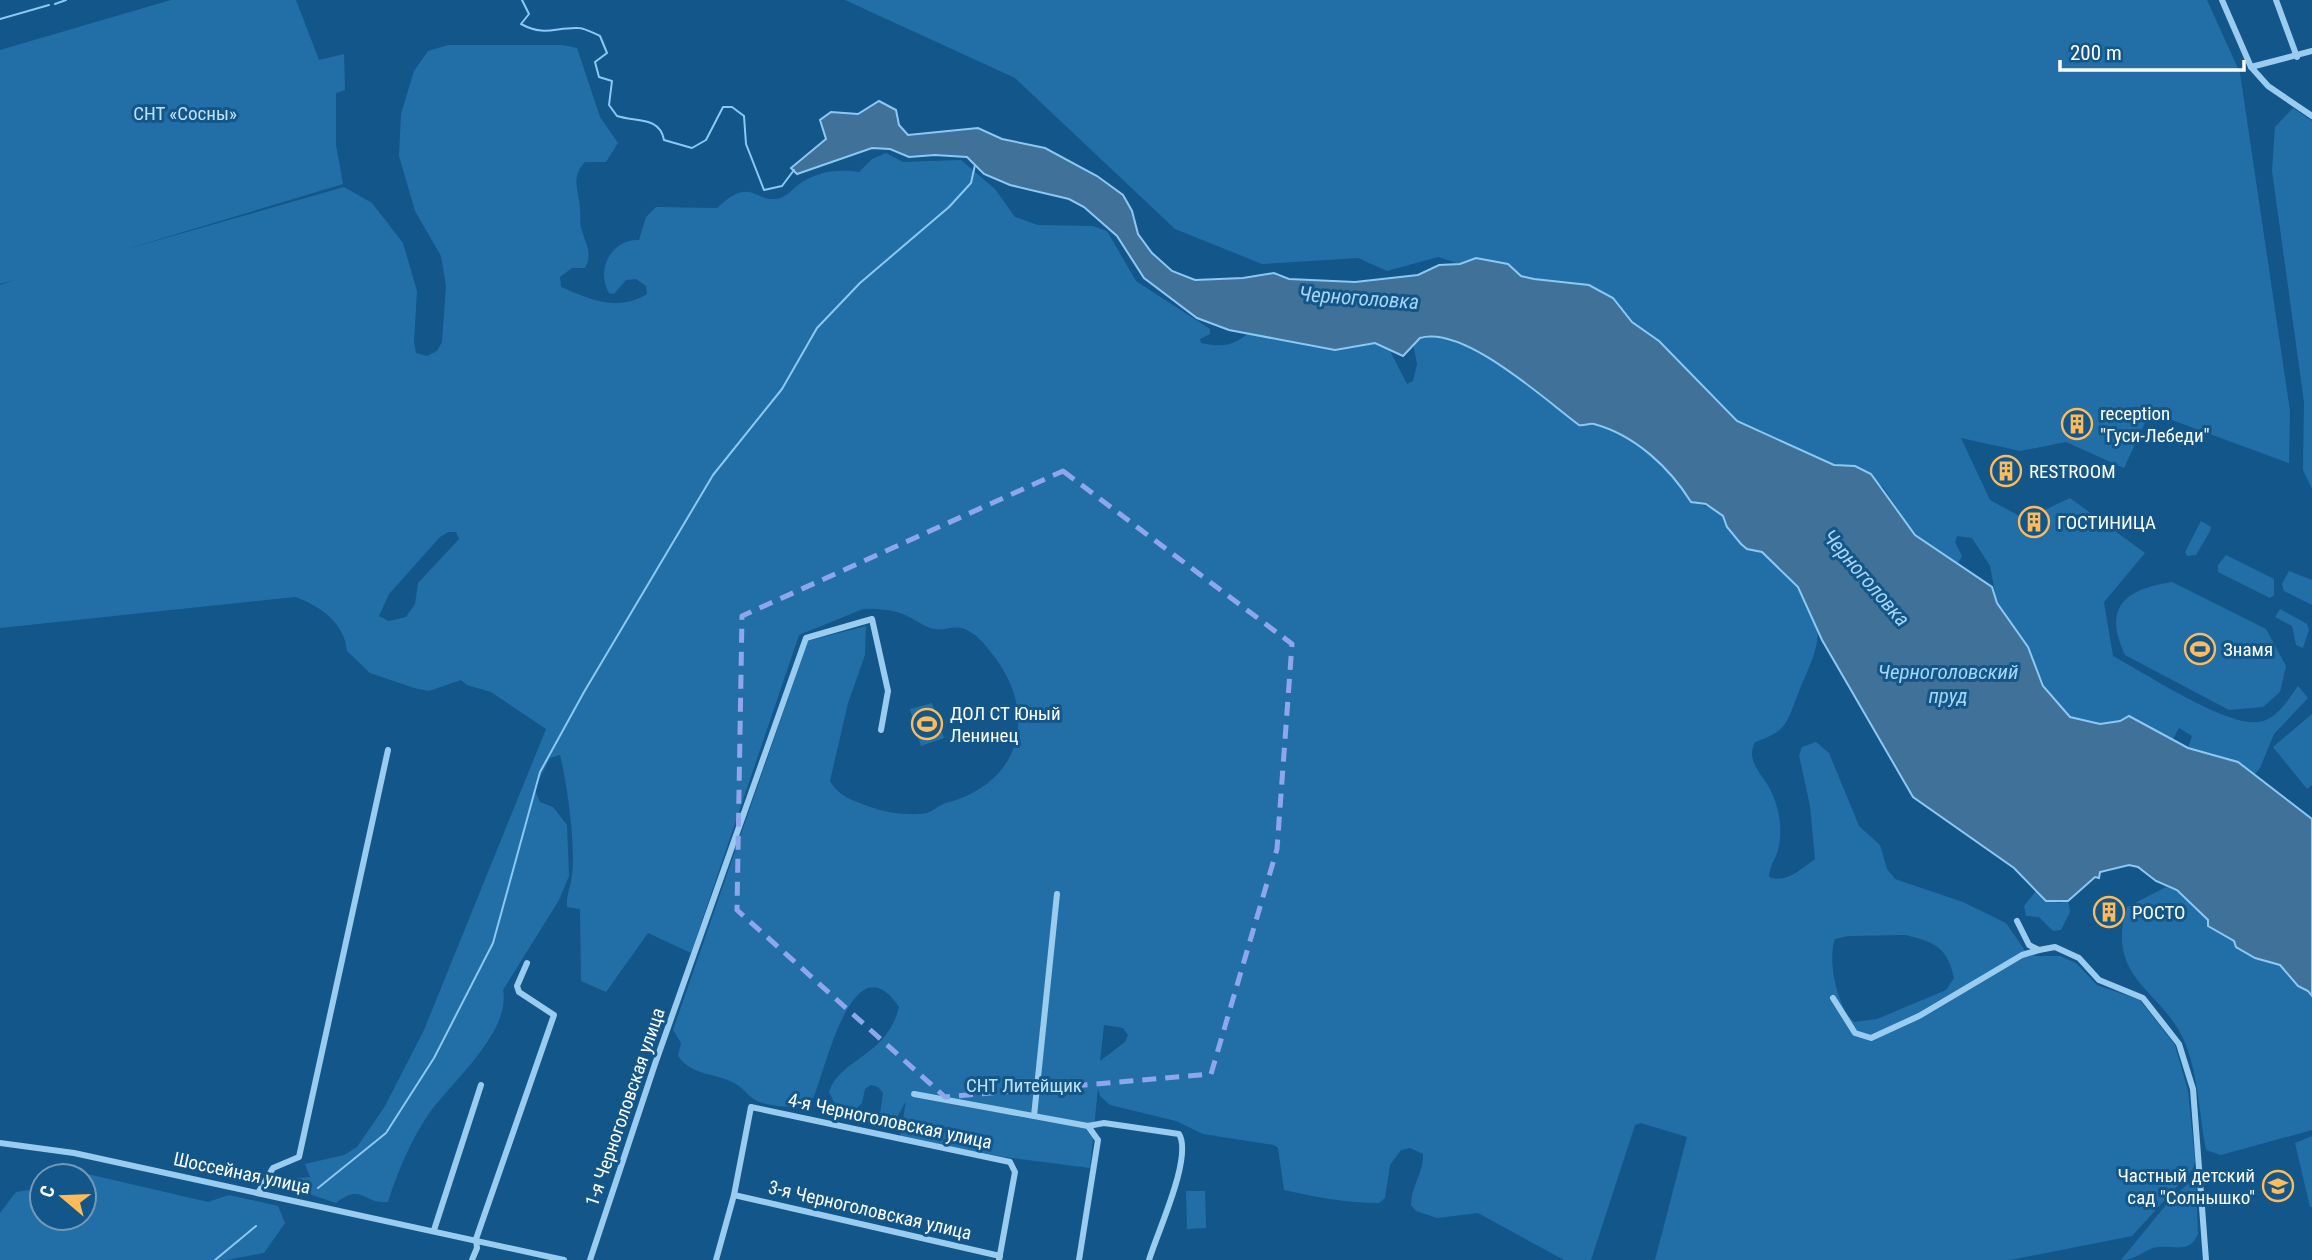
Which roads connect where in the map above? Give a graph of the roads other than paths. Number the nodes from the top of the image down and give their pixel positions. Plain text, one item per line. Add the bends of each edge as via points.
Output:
1 (2222, 0) edge
2 (2276, 0) edge
3 (2312, 51) edge
4 (2297, 57) junction
5 (2251, 67) junction
6 (2312, 116) edge
7 (881, 730) dead end
8 (388, 750) dead end
9 (1057, 894) dead end
10 (2017, 921) dead end
11 (2039, 950) junction
12 (527, 963) dead end
13 (1833, 998) dead end
14 (647, 1060) dead end
15 (655, 1065) junction
16 (481, 1085) dead end
17 (914, 1094) dead end
18 (1034, 1116) junction
19 (1088, 1126) junction
20 (0, 1143) edge
21 (258, 1193) junction
22 (734, 1195) junction
23 (434, 1230) junction
24 (476, 1239) junction
25 (999, 1258) edge
26 (472, 1260) edge
27 (564, 1260) edge
28 (590, 1260) edge
29 (716, 1260) edge
30 (1079, 1260) edge
31 (1149, 1260) edge
32 (2206, 1260) edge

1 - 5 street
2 - 4 street
3 - 4 street
4 - 5 street
5 - 6 street via 2268,86
7 - 15 street, 1-я Черноголовская улица via 888,691 872,619 806,638
8 - 21 street via 299,1157 273,1168
9 - 18 street
10 - 11 street via 2029,945
11 - 13 street via 1871,1038 1855,1032
11 - 32 street via 2055,947 2079,958 2099,980 2143,998 2179,1044 2193,1089
12 - 24 street via 517,986 519,992 554,1015
14 - 15 street
15 - 28 street, 1-я Черноголовская улица
16 - 23 street
17 - 18 street
18 - 19 street
19 - 30 street via 1098,1140
19 - 31 street via 1104,1123 1175,1132 1183,1141 1176,1182
20 - 21 street, Шоссейная улица via 74,1153
21 - 23 street, Шоссейная улица
22 - 25 street, 3-я Черноголовская улица
22 - 25 street, 4-я Черноголовская улица via 751,1107 1010,1162 1015,1172
22 - 29 street
23 - 24 street, Шоссейная улица
24 - 26 street
24 - 27 street, Шоссейная улица

